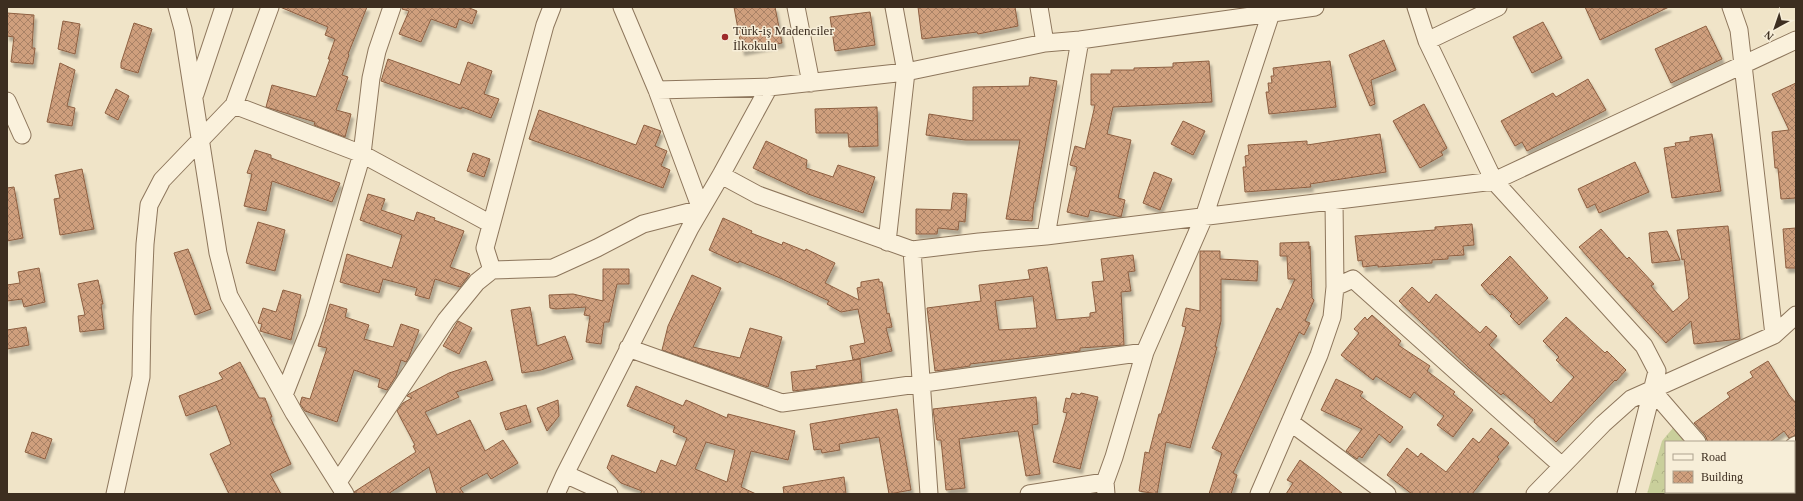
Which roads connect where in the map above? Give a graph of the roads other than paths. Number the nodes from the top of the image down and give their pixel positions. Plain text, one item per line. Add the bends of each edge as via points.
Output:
1 (177, 7) edge
2 (224, 7) edge
3 (270, 7) edge
4 (392, 7) edge
5 (552, 7) edge
6 (622, 7) edge
7 (796, 7) edge
8 (894, 7) edge
9 (1039, 7) edge
10 (1315, 7) edge
11 (1416, 7) edge
12 (1498, 7) edge
13 (1731, 7) edge
14 (1271, 12) junction
15 (1080, 40) junction
16 (1796, 40) edge
17 (1427, 41) junction
18 (1045, 43) junction
19 (1744, 65) junction
20 (906, 72) junction
21 (811, 82) junction
22 (769, 87) junction
23 (657, 90) junction
24 (194, 98) junction
25 (7, 101) edge
26 (234, 105) junction
27 (22, 134) dead end
28 (201, 141) junction
29 (362, 154) junction
30 (721, 175) junction
31 (1494, 181) junction
32 (1334, 201) junction
33 (701, 209) junction
34 (1204, 217) junction
35 (491, 224) junction
36 (1046, 236) junction
37 (887, 242) junction
38 (912, 250) junction
39 (492, 270) junction
40 (1335, 286) junction
41 (1796, 315) edge
42 (1774, 335) junction
43 (628, 348) junction
44 (1145, 352) junction
45 (921, 383) junction
46 (1652, 390) junction
47 (284, 395) junction
48 (1290, 422) junction
49 (1696, 441) edge
50 (1562, 466) junction
51 (565, 474) junction
52 (341, 488) edge
53 (1105, 488) edge
54 (115, 494) edge
55 (556, 494) edge
56 (610, 494) edge
57 (929, 494) edge
58 (1029, 494) edge
59 (1258, 494) edge
60 (1387, 494) edge
61 (1535, 494) edge
62 (1626, 494) edge

1 - 24 street
2 - 24 street
3 - 26 street
4 - 29 street via 371,78
5 - 35 street
6 - 23 street
7 - 21 street
8 - 20 street
9 - 18 street
10 - 14 street
11 - 17 street
12 - 17 street
13 - 19 street via 1739,30
14 - 15 street
14 - 34 street
15 - 18 street
15 - 36 street
16 - 19 street
17 - 31 street
18 - 20 street
19 - 31 street
19 - 42 street
20 - 21 street
20 - 37 street
21 - 22 street
22 - 23 street
22 - 30 street
23 - 33 street
24 - 28 street
25 - 27 street
26 - 28 street
26 - 29 street
28 - 47 street via 218,253 229,296
28 - 54 street via 162,180 149,205 144,266 141,377
29 - 35 street
29 - 47 street via 314,318
30 - 33 street
30 - 37 street via 758,195
31 - 32 street
31 - 46 street via 1644,346 1657,371
32 - 34 street
32 - 40 street
33 - 39 street via 643,224 553,268
33 - 43 street
34 - 36 street
34 - 44 street
35 - 39 street via 485,248
36 - 38 street
37 - 38 street
38 - 45 street
39 - 52 street via 476,282 446,320
40 - 48 street via 1332,317 1319,355
40 - 50 street via 1353,279
41 - 42 street
42 - 46 street
43 - 45 street via 782,403
43 - 51 street
44 - 45 street
44 - 53 street
45 - 57 street
46 - 49 street
46 - 50 street via 1631,399
46 - 62 street
47 - 52 street
48 - 59 street
48 - 60 street
50 - 61 street
51 - 55 street
51 - 56 street
53 - 58 street

